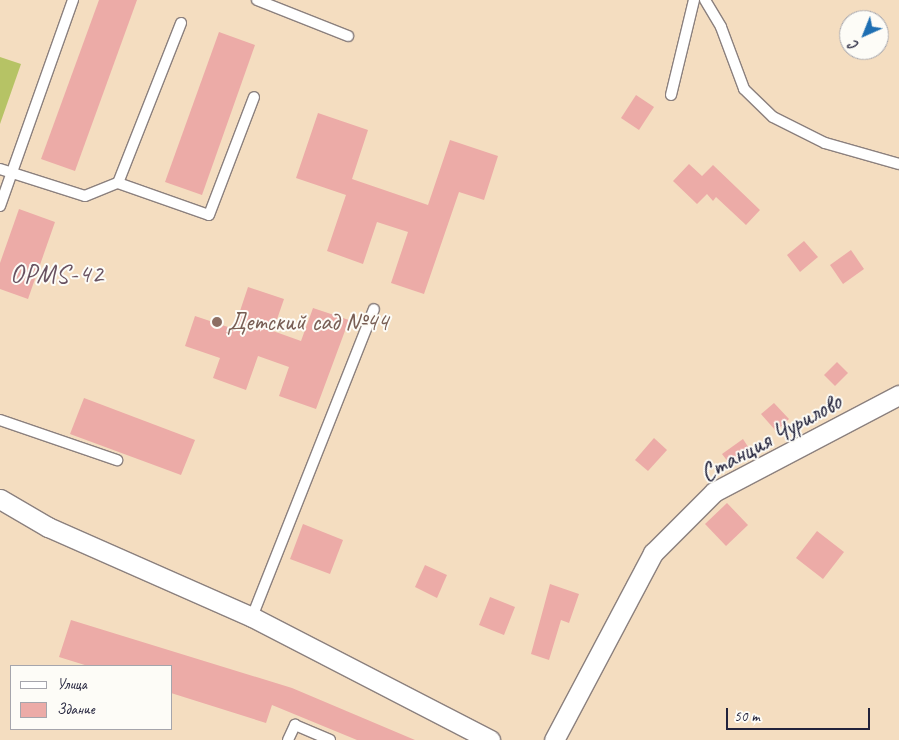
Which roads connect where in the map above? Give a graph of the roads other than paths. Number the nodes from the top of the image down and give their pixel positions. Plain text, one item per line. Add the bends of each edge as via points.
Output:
1 (73, 0) edge
2 (257, 0) edge
3 (694, 0) edge
4 (705, 0) edge
5 (180, 24) dead end
6 (348, 36) dead end
7 (671, 95) dead end
8 (254, 97) dead end
9 (899, 164) edge
10 (0, 169) edge
11 (13, 173) junction
12 (118, 183) junction
13 (0, 206) edge
14 (374, 309) dead end
15 (899, 395) edge
16 (0, 420) edge
17 (117, 460) dead end
18 (0, 499) edge
19 (252, 617) junction
20 (288, 740) edge
21 (330, 740) edge
22 (490, 740) edge
23 (554, 740) edge

1 - 11 lane
2 - 6 lane
3 - 7 lane
4 - 9 lane via 721,27 744,89 773,117 825,143
5 - 12 lane
8 - 12 lane via 209,215
10 - 11 lane
11 - 12 lane via 85,196
11 - 13 lane
14 - 19 lane
15 - 23 street, Станция Чурилово via 714,492 653,553
16 - 17 lane
18 - 19 street via 48,527
19 - 22 street
20 - 21 lane via 295,725

